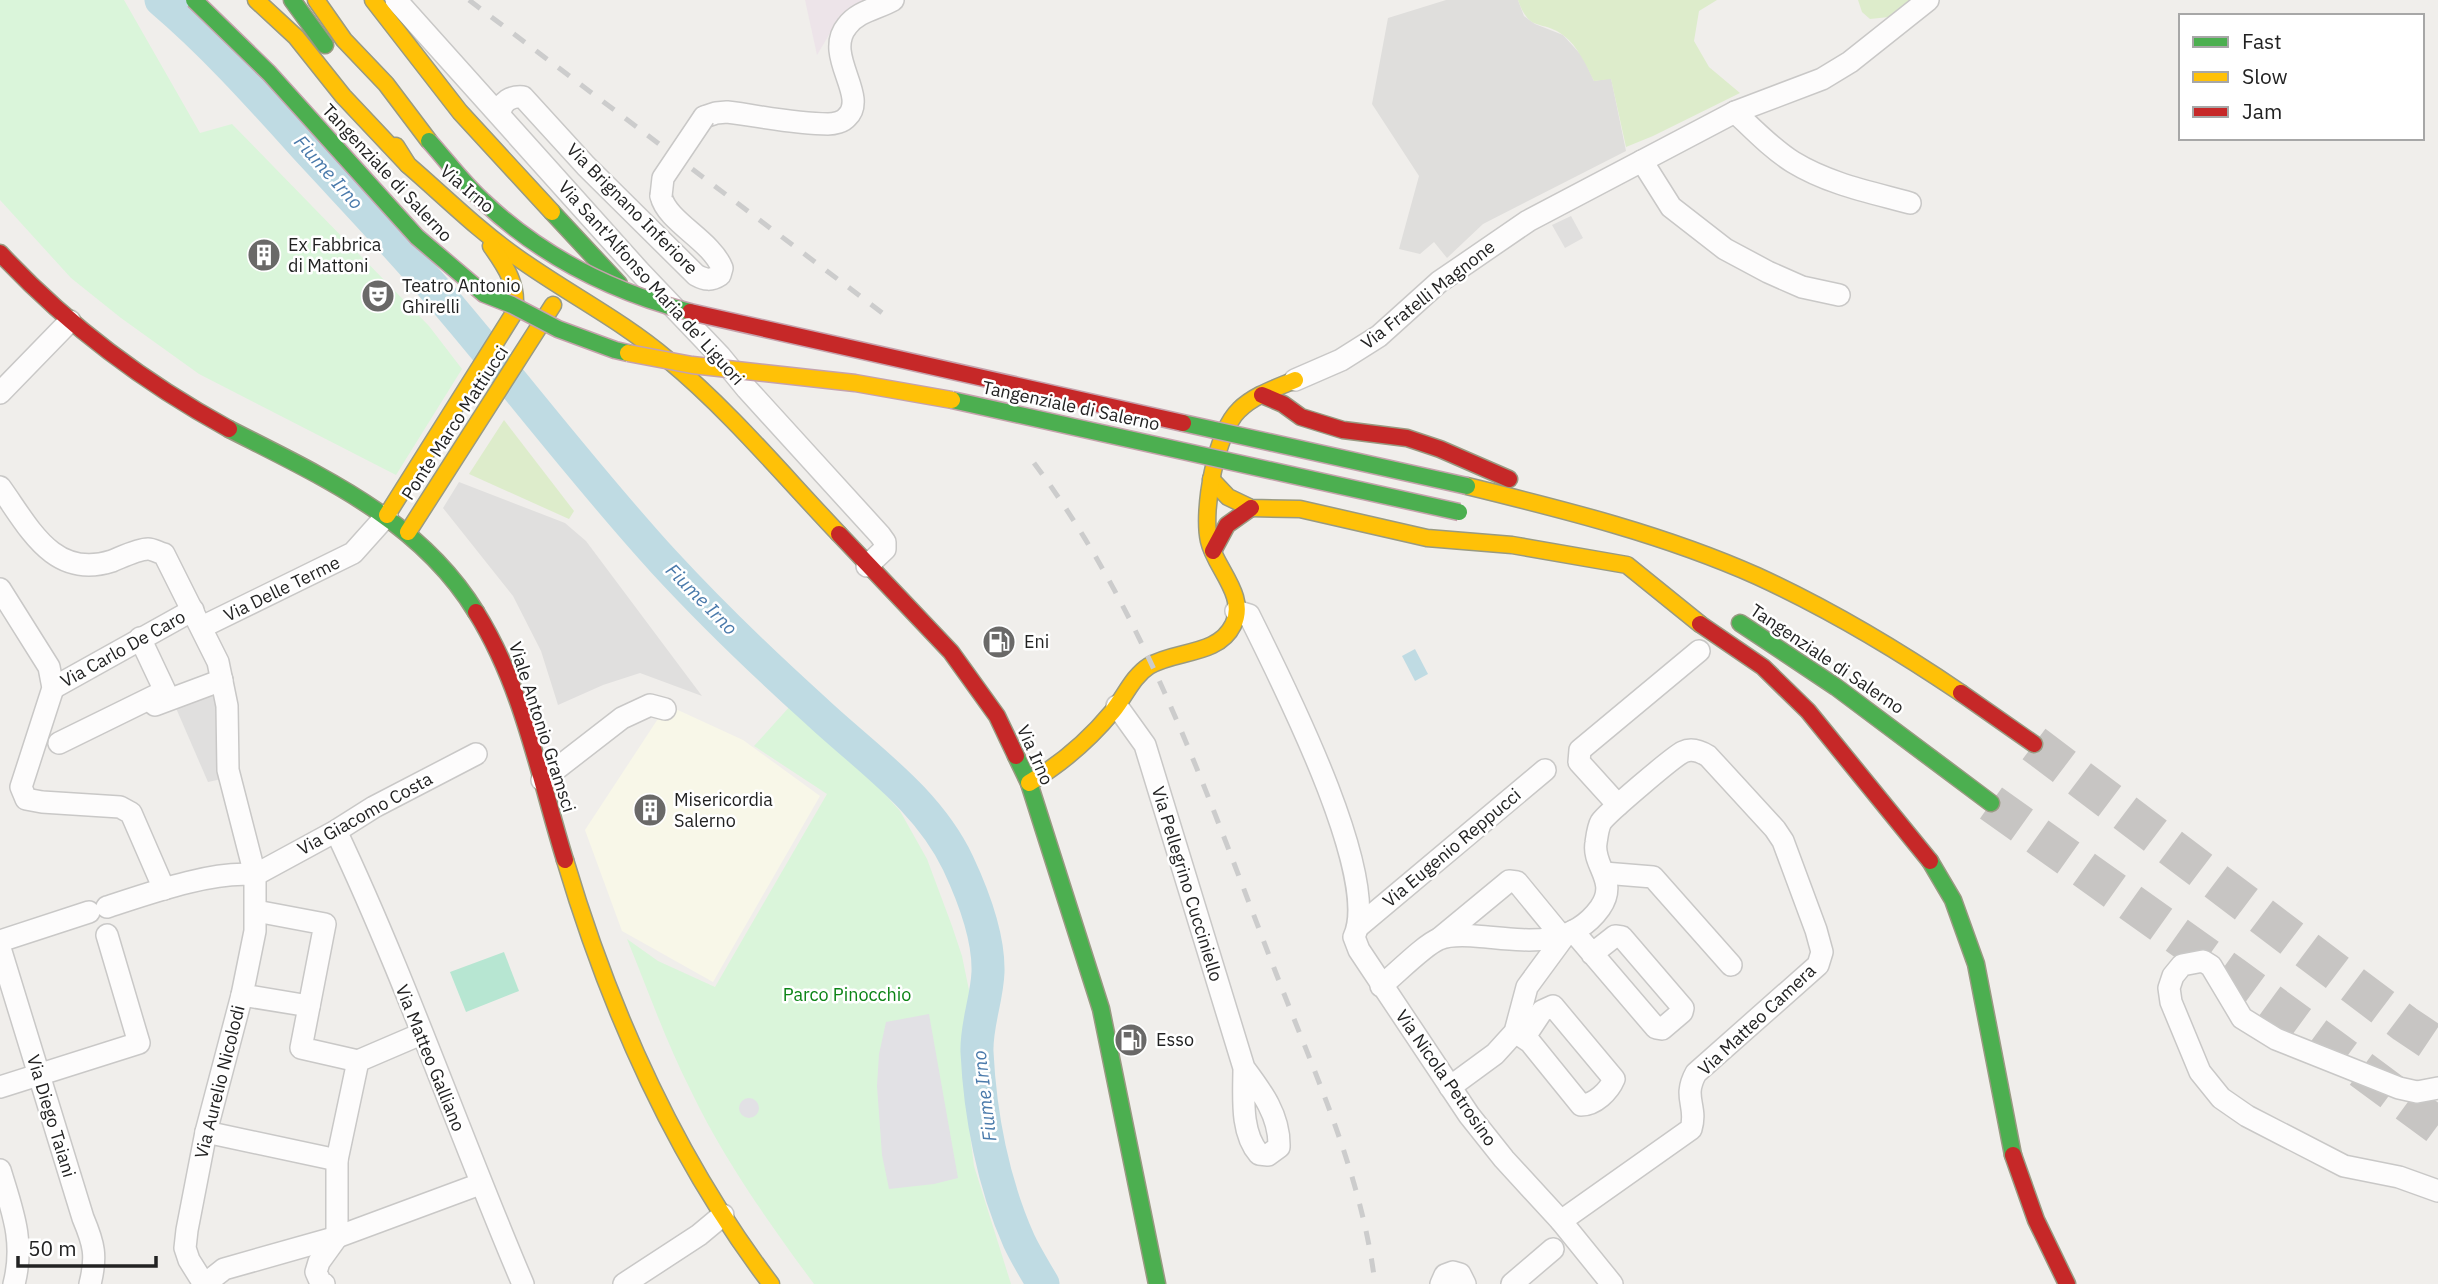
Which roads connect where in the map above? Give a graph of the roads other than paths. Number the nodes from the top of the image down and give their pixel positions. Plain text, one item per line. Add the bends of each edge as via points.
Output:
1 (194, 0) edge
2 (256, 0) edge
3 (292, 0) edge
4 (316, 0) edge
5 (373, 0) edge
6 (396, 0) edge
7 (893, 0) edge
8 (1928, 0) edge
9 (369, 43) dead end
10 (333, 57) dead end
11 (362, 92) dead end
12 (1735, 113) junction
13 (499, 114) junction
14 (429, 141) junction
15 (505, 159) junction
16 (1642, 161) junction
17 (408, 165) junction
18 (1910, 202) dead end
19 (457, 205) junction
20 (568, 228) junction
21 (0, 253) edge
22 (564, 289) junction
23 (1839, 295) dead end
24 (593, 305) junction
25 (545, 315) junction
26 (70, 321) junction
27 (666, 358) junction
28 (1295, 380) junction
29 (0, 393) edge
30 (1262, 395) junction
31 (1301, 417) junction
32 (1211, 479) junction
33 (0, 487) edge
34 (1251, 508) junction
35 (1465, 513) dead end
36 (387, 515) junction
37 (408, 532) junction
38 (1553, 536) dead end
39 (1680, 545) junction
40 (1213, 551) junction
41 (1627, 565) junction
42 (867, 566) junction
43 (0, 589) edge
44 (1692, 597) dead end
45 (1236, 611) junction
46 (1726, 614) dead end
47 (197, 619) junction
48 (140, 638) junction
49 (1699, 651) dead end
50 (222, 680) junction
51 (52, 688) junction
52 (1117, 706) junction
53 (665, 709) dead end
54 (2034, 744) tunnel mouth
55 (476, 754) dead end
56 (1545, 769) dead end
57 (542, 780) junction
58 (1028, 783) junction
59 (1991, 803) tunnel mouth
60 (1618, 805) junction
61 (336, 831) junction
62 (1604, 873) junction
63 (255, 874) junction
64 (164, 889) junction
65 (256, 911) junction
66 (1359, 926) junction
67 (1568, 934) junction
68 (107, 935) dead end
69 (1439, 939) junction
70 (0, 941) edge
71 (0, 948) edge
72 (1592, 954) dead end
73 (1731, 965) dead end
74 (1381, 986) junction
75 (242, 995) junction
76 (309, 1006) junction
77 (421, 1034) junction
78 (1519, 1035) junction
79 (358, 1061) junction
80 (1244, 1068) dead end
81 (38, 1075) junction
82 (0, 1087) edge
83 (1450, 1087) junction
84 (2438, 1088) edge
85 (206, 1132) junction
86 (337, 1160) junction
87 (0, 1170) edge
88 (480, 1184) junction
89 (2438, 1191) edge
90 (723, 1215) junction
91 (1562, 1221) junction
92 (337, 1237) junction
93 (1553, 1249) dead end
94 (9, 1256) edge
95 (255, 1261) junction
96 (14, 1284) edge
97 (90, 1284) edge
98 (205, 1284) edge
99 (247, 1284) edge
100 (324, 1284) edge
101 (523, 1284) edge
102 (624, 1284) edge
103 (771, 1284) edge
104 (1157, 1284) edge
105 (1441, 1284) edge
106 (1465, 1284) edge
107 (1512, 1284) edge
108 (1612, 1284) edge
109 (2067, 1284) edge

1 - 35 main road, Tangenziale di Salerno, bridge via 270,73 439,257 484,294 558,329 654,359 926,394
2 - 17 main road via 310,52 351,106
3 - 10 main road
4 - 14 main road
5 - 15 main road, Via Irno via 460,112
6 - 13 street, Via Sant'Alfonso Maria de' Liguori
7 - 13 street, Via Brignano Inferiore, bridge via 861,14 843,31 840,58 853,102 847,118 829,124 716,113 704,117 663,178 661,196 666,208 719,261 720,275 713,279 696,275 523,97 508,99
8 - 12 street, Via Fratelli Magnone via 1822,79
9 - 14 main road
11 - 17 main road, Via Irno
12 - 16 street, Via Fratelli Magnone
12 - 18 street via 1790,161 1840,184
13 - 42 street, Via Sant'Alfonso Maria de' Liguori via 880,535 885,549
14 - 39 main road, Tangenziale di Salerno, bridge via 508,223 579,268 635,294 770,330 1467,486 1620,524
15 - 19 main road via 508,169 496,201 481,211
15 - 20 main road, Via Irno
16 - 23 street via 1671,207 1725,249 1802,287
16 - 28 street, Via Fratelli Magnone via 1505,236 1439,282 1380,337
17 - 19 main road, Via Irno
19 - 22 main road, Via Irno via 515,256
19 - 36 main road, Ponte Marco Mattiucci via 514,283 517,303 510,322
20 - 22 main road, Ponte Marco Mattiucci via 576,263
20 - 27 main road, Via Irno via 638,305
21 - 26 main road, Viale Antonio Gramsci
22 - 24 main road, Via Irno
22 - 25 main road, Ponte Marco Mattiucci
24 - 25 main road
24 - 27 main road, Via Irno
25 - 37 main road, Ponte Marco Mattiucci
26 - 29 street
26 - 36 main road, Viale Antonio Gramsci via 120,362 193,409
27 - 42 main road, Via Irno via 712,400
28 - 30 main road, Via Fratelli Magnone
28 - 31 main road
30 - 31 main road
30 - 32 main road, Via Fratelli Magnone via 1233,418
31 - 39 main road via 1440,449 1500,477 1624,514
32 - 34 main road via 1227,497
32 - 40 main road, Via Fratelli Magnone via 1206,525
33 - 47 street, Via Aurelio Nicolodi via 58,558 95,566 148,549 164,554
34 - 40 main road via 1219,534
34 - 41 main road via 1300,509 1427,538 1512,545
36 - 37 main road, Viale Antonio Gramsci
36 - 47 street, Via Delle Terme via 346,557
37 - 57 main road, Viale Antonio Gramsci via 437,560 489,633
38 - 41 main road
39 - 54 main road, Tangenziale di Salerno via 1794,593 1874,636
40 - 45 main road, Via Fratelli Magnone via 1236,598
41 - 44 main road
41 - 109 main road via 1787,689 1936,869 1961,917 1976,964 2013,1155 2036,1220
42 - 58 main road, Via Irno via 951,652 978,687
43 - 51 street via 50,667
45 - 52 main road via 1234,624 1218,641 1150,665
45 - 66 street via 1249,615 1320,766 1350,858 1359,895
46 - 59 main road, Tangenziale di Salerno via 1863,705
47 - 48 street, Via Carlo De Caro
47 - 50 street, Via Aurelio Nicolodi
48 - 50 street via 165,691 67,744
48 - 51 street, Via Carlo De Caro
49 - 60 street via 1580,750 1579,761
50 - 63 street, Via Aurelio Nicolodi via 229,770
51 - 64 street via 21,787 26,799 120,807 131,813
52 - 58 main road via 1072,753
52 - 80 street, Via Pellegrino Cucciniello via 1145,745
53 - 57 street via 650,705 622,718
55 - 61 street, Via Giacomo Costa
56 - 66 street, Via Eugenio Reppucci
57 - 90 main road, Viale Antonio Gramsci via 601,976 673,1129
58 - 104 main road, Via Irno via 1101,1009
60 - 62 street, Via Matteo Camera via 1597,835 1595,847
60 - 91 street, Via Matteo Camera via 1683,751 1699,750 1708,756 1776,829 1822,953 1810,974 1696,1073 1688,1086 1691,1129
61 - 63 street, Via Giacomo Costa
61 - 77 street, Via Matteo Galliano
62 - 67 street via 1607,894 1601,906
62 - 73 street via 1653,877
63 - 64 street
63 - 65 street, Via Aurelio Nicolodi
64 - 70 street
65 - 75 street, Via Aurelio Nicolodi
65 - 76 street via 325,924
66 - 74 street, Via Nicola Petrosino via 1354,937
67 - 69 street via 1539,941 1475,936
67 - 69 street via 1517,882 1508,881
67 - 72 street
67 - 78 street via 1527,987
68 - 81 street via 139,1043
69 - 74 street
71 - 81 street, Via Diego Taiani
74 - 83 street, Via Nicola Petrosino
75 - 76 street
75 - 85 street, Via Aurelio Nicolodi
76 - 79 street via 301,1048
77 - 79 street
77 - 88 street, Via Matteo Galliano
78 - 78 street via 1530,1042 1581,1105 1590,1105 1611,1088 1614,1079 1553,1006
78 - 83 street
79 - 86 street
81 - 82 street
81 - 97 street, Via Diego Taiani via 94,1244
83 - 91 street, Via Nicola Petrosino via 1504,1159
84 - 89 street via 2417,1092 2399,1088 2276,1039 2242,1018 2211,966 2203,961 2182,965 2169,988 2200,1072 2221,1098 2344,1166 2399,1177
85 - 86 street
85 - 98 street, Via Aurelio Nicolodi via 186,1248
86 - 92 street
87 - 94 street via 18,1227
88 - 92 street
88 - 101 street, Via Matteo Galliano
90 - 102 street
90 - 103 main road, Viale Antonio Gramsci
91 - 108 street, Via Nicola Petrosino
92 - 95 street
92 - 100 street via 316,1272
93 - 107 street
94 - 96 street
95 - 98 street via 224,1269
95 - 99 street
105 - 106 street via 1445,1275 1453,1272 1460,1274

